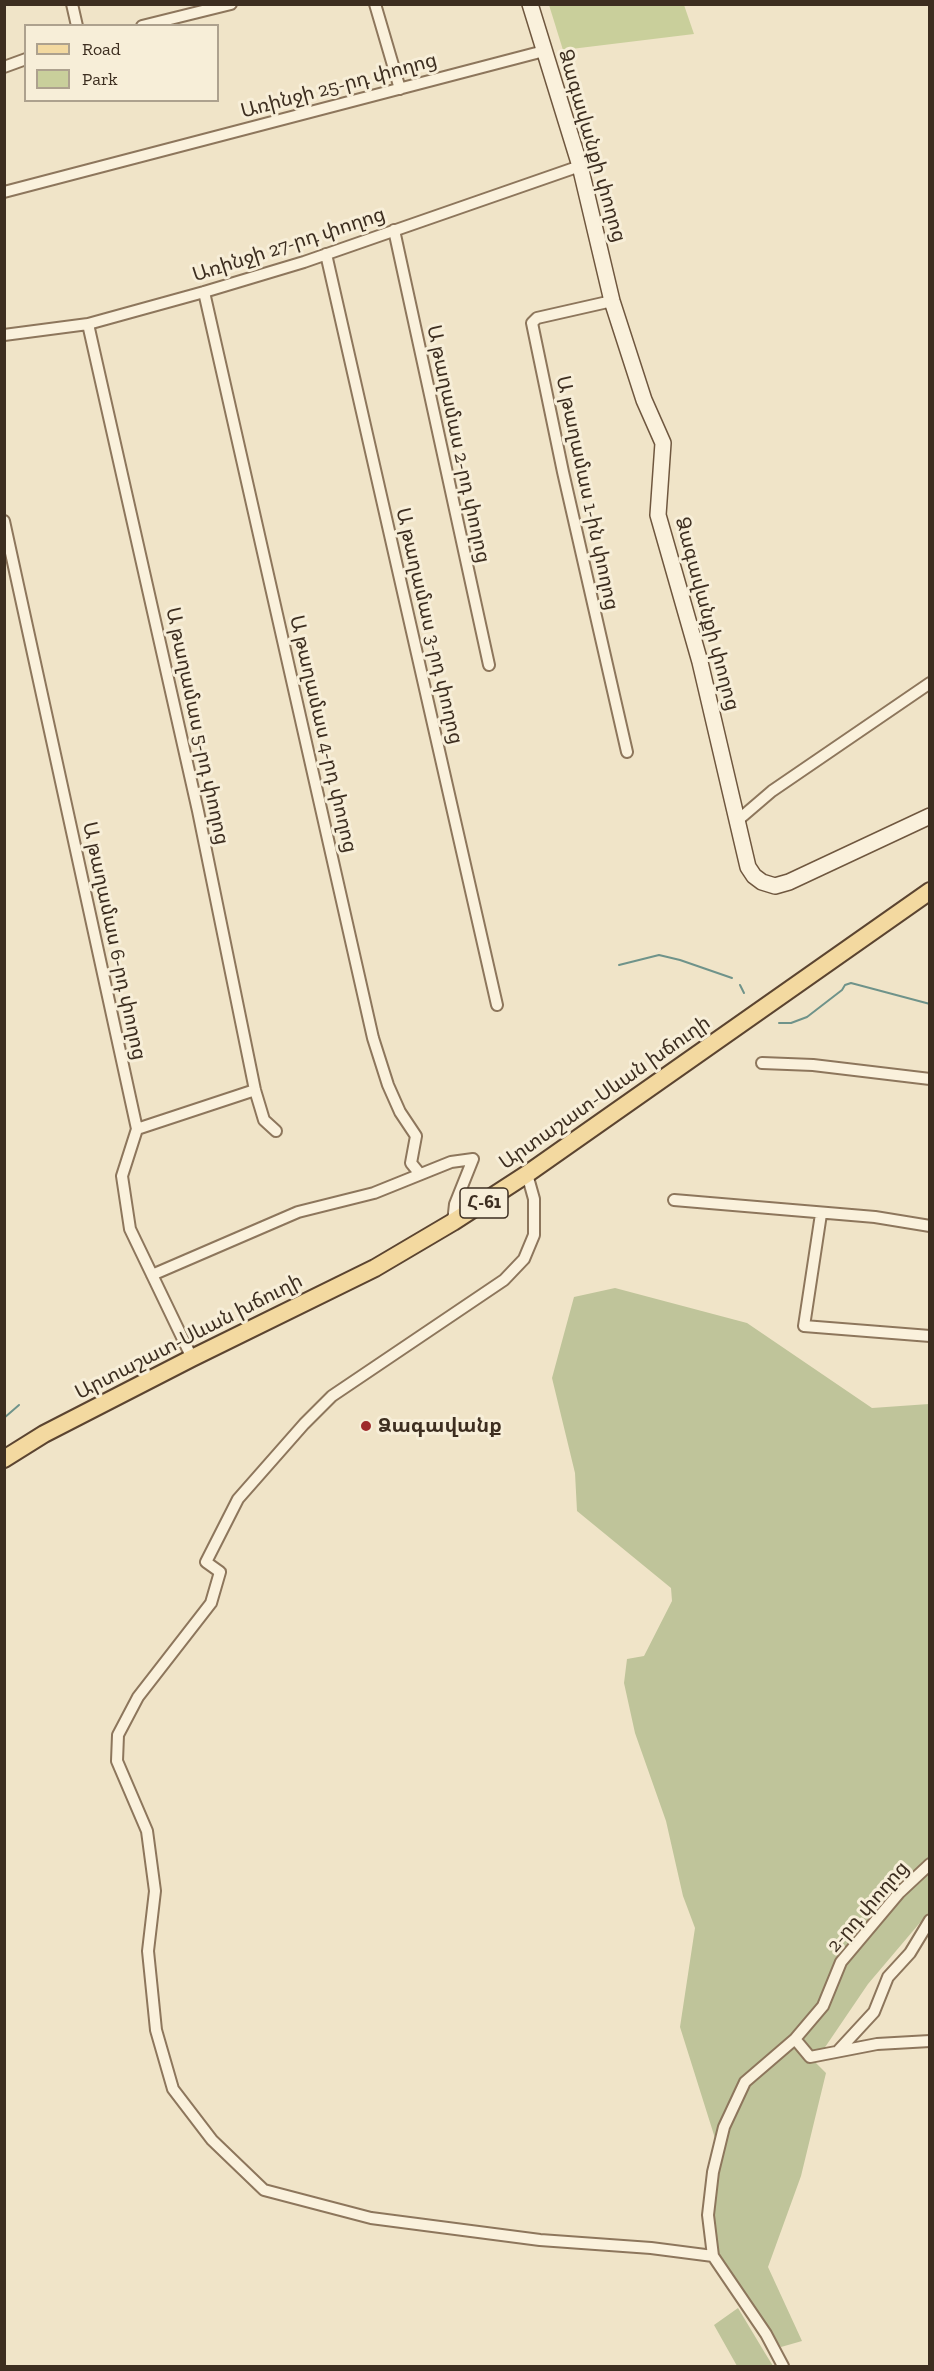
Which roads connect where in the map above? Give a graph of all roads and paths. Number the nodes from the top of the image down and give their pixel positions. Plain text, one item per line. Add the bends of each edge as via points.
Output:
1 (72, 4) edge
2 (231, 4) edge
3 (375, 4) edge
4 (531, 4) edge
5 (77, 24) edge
6 (150, 24) edge
7 (544, 51) junction
8 (24, 60) edge
9 (4, 67) edge
10 (400, 89) junction
11 (580, 166) junction
12 (4, 192) edge
13 (394, 230) junction
14 (327, 254) junction
15 (204, 292) junction
16 (612, 302) junction
17 (88, 324) junction
18 (4, 335) edge
19 (4, 521) edge
20 (489, 665) dead end
21 (930, 683) edge
22 (627, 752) dead end
23 (930, 816) edge
24 (737, 821) junction
25 (930, 891) edge
26 (497, 1005) dead end
27 (762, 1063) dead end
28 (930, 1079) edge
29 (255, 1090) junction
30 (136, 1129) junction
31 (276, 1131) dead end
32 (420, 1174) junction
33 (527, 1174) junction
34 (674, 1200) dead end
35 (821, 1214) junction
36 (453, 1222) junction
37 (930, 1226) edge
38 (152, 1275) junction
39 (930, 1336) edge
40 (192, 1358) junction
41 (4, 1459) edge
42 (930, 1864) edge
43 (930, 1920) edge
44 (795, 2039) junction
45 (930, 2041) edge
46 (838, 2051) junction
47 (713, 2256) junction
48 (783, 2367) edge

1 - 5 street
2 - 6 street
3 - 10 street
4 - 7 street, Ձագավանքի փողոց
7 - 10 street, Առինջի 25-րդ փողոց
7 - 11 street, Ձագավանքի փողոց
8 - 9 street
10 - 12 street, Առինջի 25-րդ փողոց
11 - 13 street, Առինջի 27-րդ փողոց
11 - 16 street, Ձագավանքի փողոց
13 - 14 street, Առինջի 27-րդ փողոց
13 - 20 street, Ա թաղամաս 2-րդ փողոց
14 - 15 street, Առինջի 27-րդ փողոց
14 - 26 street, Ա թաղամաս 3-րդ փողոց
15 - 17 street, Առինջի 27-րդ փողոց
15 - 32 street, Ա թաղամաս 4-րդ փողոց via 373,1038 388,1085 416,1136 411,1163
16 - 22 street, Ա թաղամաս 1-ին փողոց via 537,318 532,323
16 - 24 street, Ձագավանքի փողոց via 644,400 663,443 658,515 700,662
17 - 18 street, Առինջի 27-րդ փողոց
17 - 29 street, Ա թաղամաս 5-րդ փողոց via 198,811
19 - 30 street, Ա թաղամաս 6-րդ փողոց
21 - 24 street via 772,791
23 - 24 street, Ձագավանքի փողոց via 775,886 762,882 748,867
25 - 33 main road, Արտաշատ-Սևան խճուղի / Հ-61
27 - 28 street
29 - 30 street
29 - 31 street, Ա թաղամաս 5-րդ փողոց via 264,1120
30 - 38 street, Ա թաղամաս 6-րդ փողոց via 122,1176 130,1230
32 - 36 street via 451,1162 473,1159 455,1204
32 - 38 street via 374,1193 298,1212
33 - 36 main road, Արտաշատ-Սևան խճուղի / Հ-61
33 - 47 street via 534,1198 534,1235 524,1259 504,1280 332,1396 238,1499 206,1562 220,1572 211,1603 138,1697 118,1735 117,1761 147,1831 155,1891 148,1951 156,2030 173,2089 212,2140 264,2190 371,2218 540,2240
34 - 35 street
35 - 37 street
35 - 39 street via 804,1326
36 - 40 main road, Արտաշատ-Սևան խճուղի / Հ-61 via 375,1268
38 - 40 street, Ա թաղամաս 6-րդ փողոց
40 - 41 main road, Արտաշատ-Սևան խճուղի / Հ-61 via 44,1434
42 - 44 street, 2-րդ փողոց via 899,1893 841,1962 823,2006
43 - 46 street via 910,1953 888,1977 874,2012
44 - 46 street via 810,2056
44 - 47 street, 2-րդ փողոց via 745,2082 724,2127 708,2215
45 - 46 street
47 - 48 street via 766,2334

